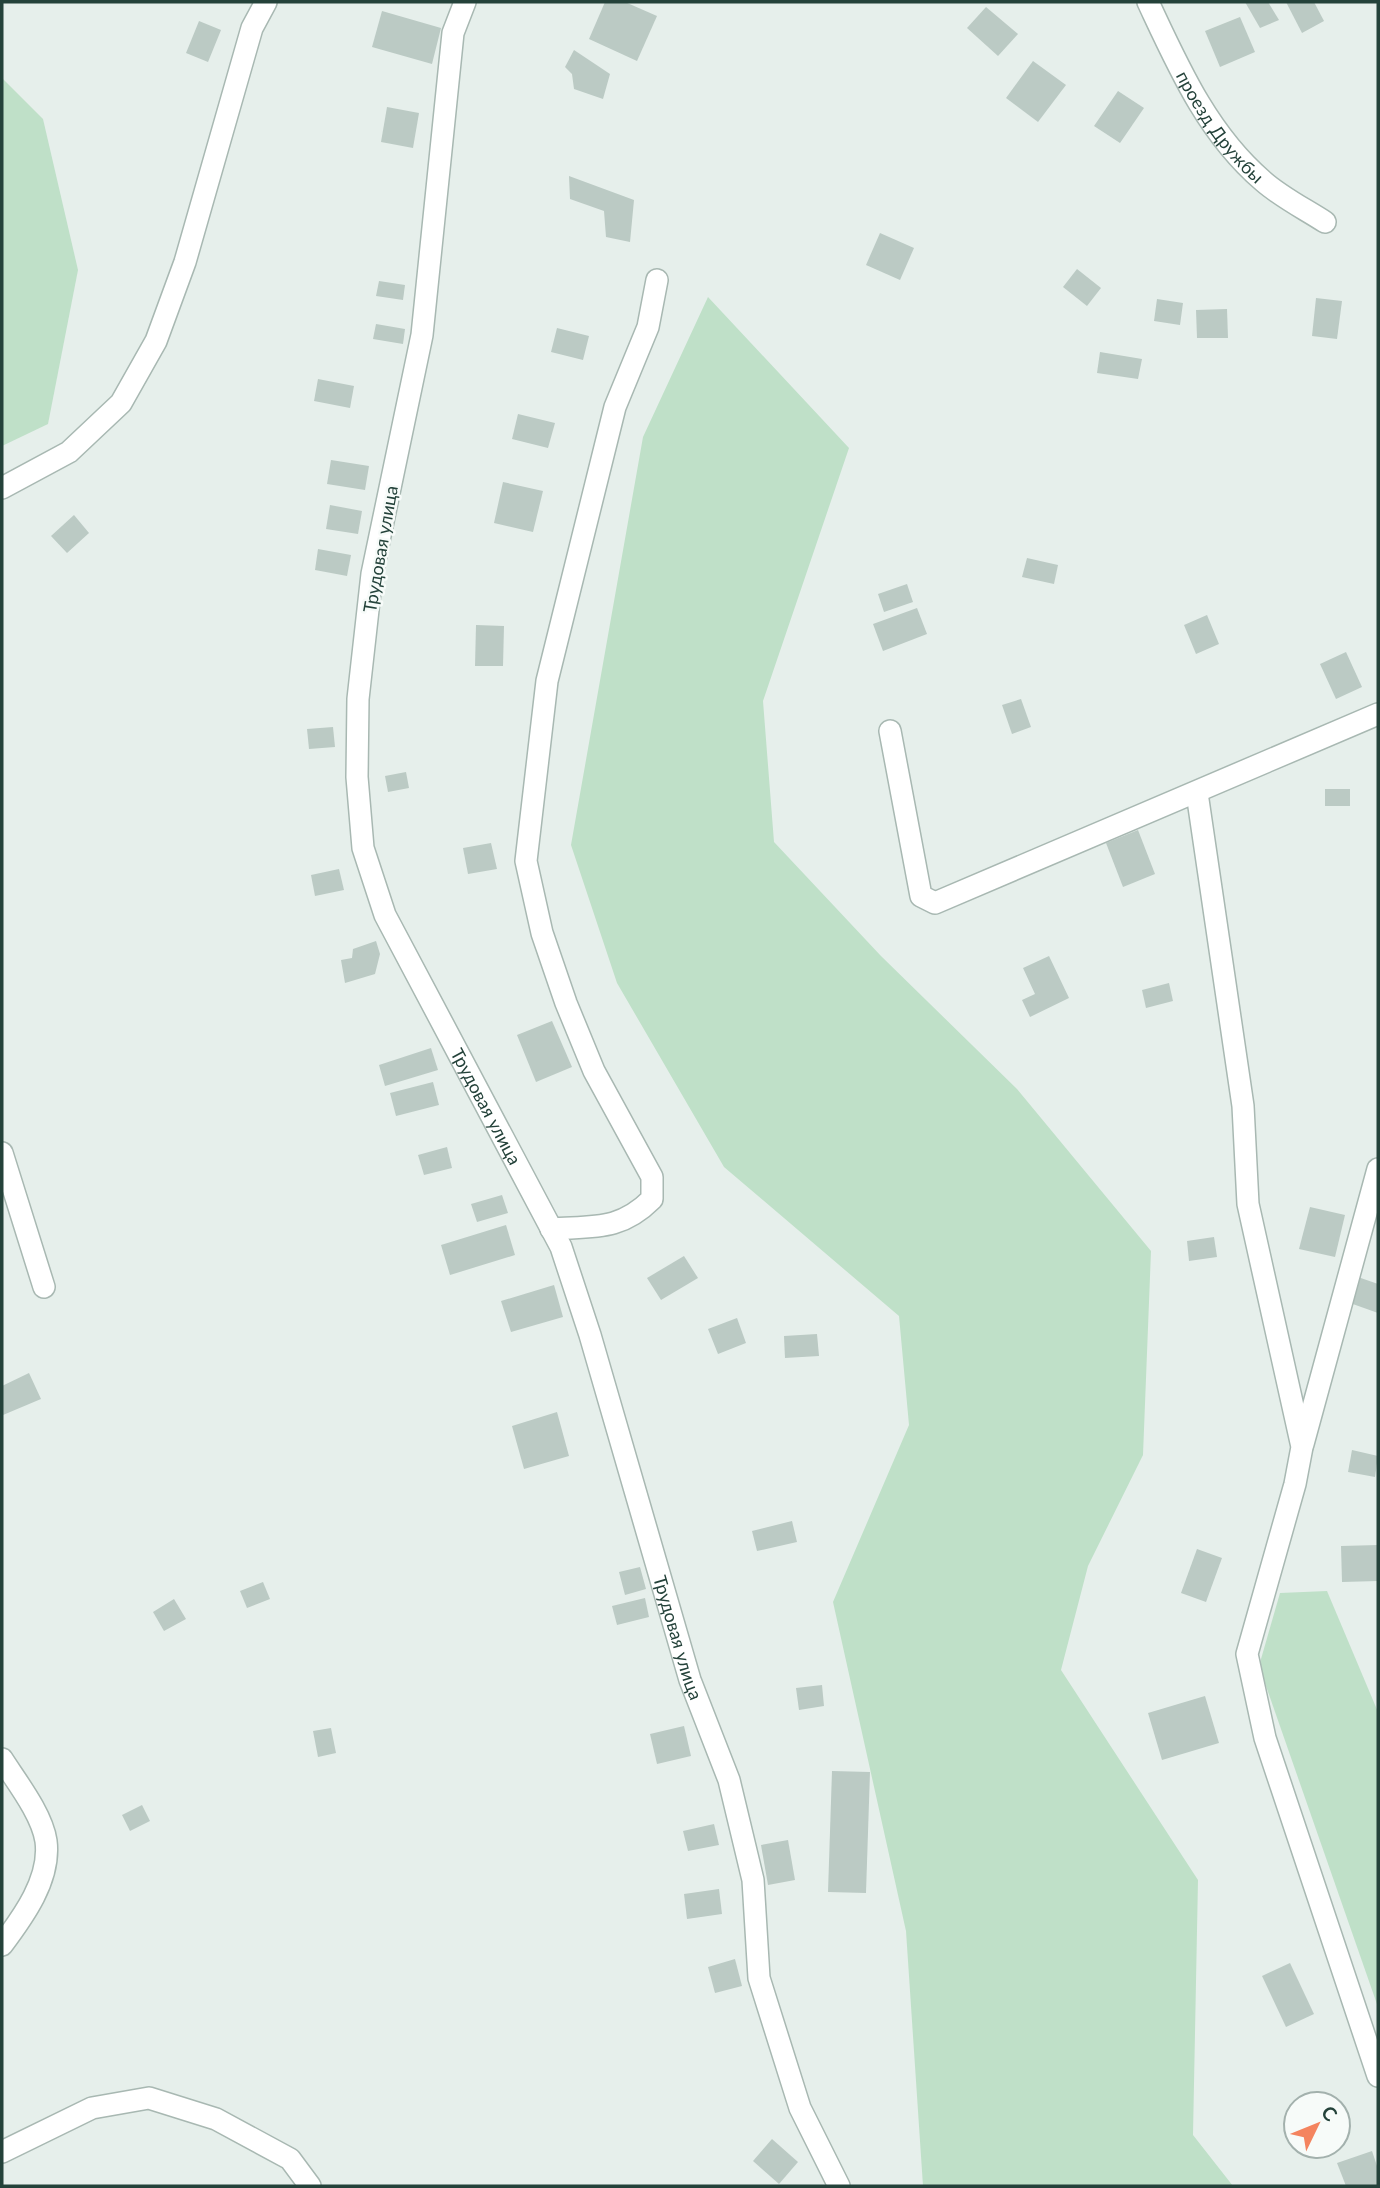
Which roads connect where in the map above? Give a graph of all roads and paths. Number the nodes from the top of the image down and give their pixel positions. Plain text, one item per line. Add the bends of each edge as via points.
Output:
1 (266, 2) edge
2 (465, 2) edge
3 (1148, 2) edge
4 (1325, 222) dead end
5 (657, 280) dead end
6 (2, 488) edge
7 (1378, 714) edge
8 (890, 731) dead end
9 (1197, 793) junction
10 (2, 1153) edge
11 (1378, 1169) edge
12 (551, 1229) junction
13 (44, 1287) dead end
14 (1302, 1447) junction
15 (2, 1759) edge
16 (2, 1945) edge
17 (1372, 2031) edge
18 (1378, 2076) edge
19 (2, 2152) edge
20 (310, 2186) edge
21 (839, 2186) edge

1 - 6 street via 252,28 185,262 156,341 121,403 95,428 69,452
2 - 12 street, Трудовая улица via 453,33 422,335 372,574 358,699 357,777 363,848 385,915
3 - 4 street, проезд Дружбы via 1187,86 1219,134 1263,181
5 - 12 street via 649,327 615,407 547,681 526,860 542,933 566,1003 594,1071 652,1177 652,1199 635,1217 609,1225
7 - 9 street
8 - 9 street via 921,896 935,903
9 - 14 street via 1243,1106 1248,1204
10 - 13 street
11 - 14 street
12 - 21 street, Трудовая улица via 590,1335 690,1680 729,1780 753,1880 759,1978 800,2108
14 - 17 street via 1247,1654 1265,1738
15 - 16 street via 29,1801 46,1841 41,1883
17 - 18 street
19 - 20 street via 92,2108 149,2098 216,2119 290,2159

